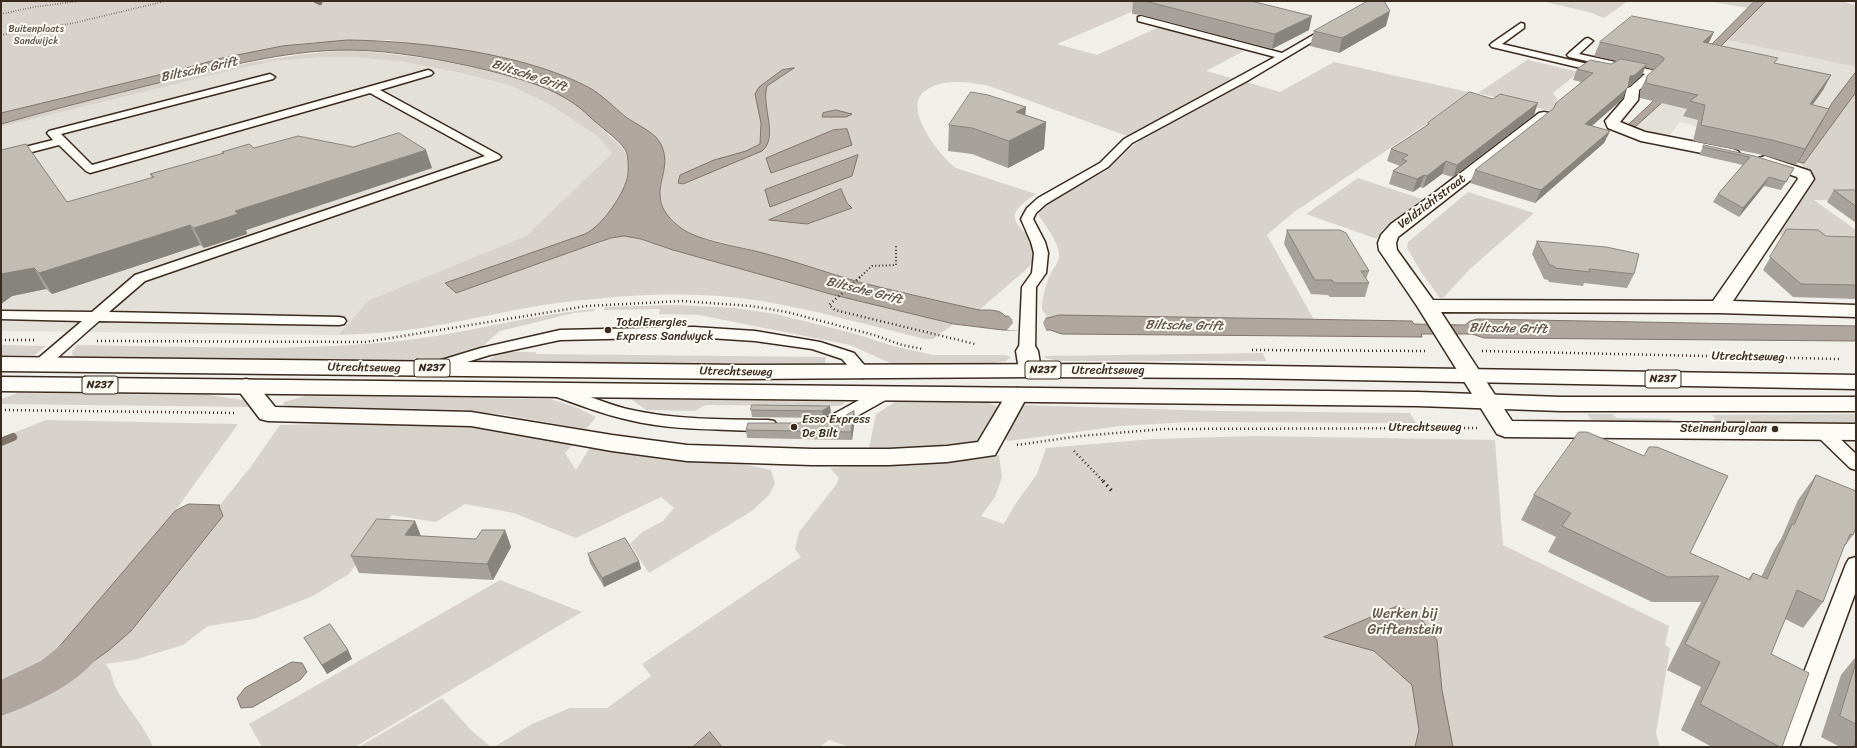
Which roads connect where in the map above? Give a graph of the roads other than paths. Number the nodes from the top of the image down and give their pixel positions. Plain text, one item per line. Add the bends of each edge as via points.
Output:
1 (1140, 19) dead end
2 (1338, 24) edge
3 (1521, 26) dead end
4 (1588, 41) dead end
5 (1283, 56) junction
6 (1616, 64) junction
7 (428, 73) dead end
8 (270, 77) dead end
9 (373, 90) junction
10 (1632, 91) joint
11 (1544, 116) edge
12 (61, 141) junction
13 (1, 157) edge
14 (1719, 307) junction
15 (1856, 311) edge
16 (1, 315) edge
17 (96, 316) junction
18 (339, 321) dead end
19 (1440, 329) junction
20 (1028, 351) junction
21 (1, 364) edge
22 (41, 364) junction
23 (430, 368) junction
24 (863, 373) junction
25 (1470, 375) junction
26 (1856, 382) edge
27 (6, 386) edge
28 (246, 386) junction
29 (554, 390) junction
30 (885, 393) junction
31 (1017, 395) junction
32 (1487, 401) junction
33 (1856, 404) edge
34 (1823, 432) junction
35 (1856, 432) edge
36 (1856, 464) edge
37 (1856, 564) edge
38 (1787, 747) edge

1 - 5 lane
2 - 5 lane
3 - 6 lane via 1495,45 1607,71
4 - 6 lane via 1572,54
5 - 20 lane via 1128,141 1104,165 1042,201 1031,211 1028,225 1041,253 1039,273 1029,287
6 - 10 lane via 1652,73
7 - 9 lane
8 - 12 lane via 53,133
9 - 12 lane via 90,169
9 - 17 lane via 495,157 140,278
10 - 14 main road via 1631,100 1612,121 1613,126 1641,136 1749,158 1804,174 1806,179
11 - 19 main road, Veldzichtstraat via 1390,235 1388,250
12 - 13 lane
14 - 15 main road
14 - 19 main road
16 - 17 lane
17 - 18 lane
17 - 22 lane
19 - 25 main road
20 - 24 main road, Utrechtseweg / N237
20 - 25 main road, Utrechtseweg / N237
21 - 22 main road, Utrechtseweg / N237
22 - 23 main road, Utrechtseweg / N237
23 - 24 main road, Utrechtseweg / N237
23 - 24 lane via 486,351 560,335 694,332 755,336 815,345 848,356
25 - 26 main road, Utrechtseweg / N237
25 - 32 main road
27 - 28 main road, Utrechtseweg / N237
28 - 29 main road, Utrechtseweg / N237
28 - 31 main road via 268,414 471,419 687,453 812,457 889,457 986,449
29 - 30 main road, Utrechtseweg / N237
29 - 30 lane via 638,417 683,423 826,426
30 - 31 main road, Utrechtseweg / N237
31 - 32 main road, Utrechtseweg / N237
32 - 33 main road, Utrechtseweg / N237 via 1562,404
32 - 34 main road via 1505,429
34 - 35 main road
34 - 36 lane
37 - 38 lane

